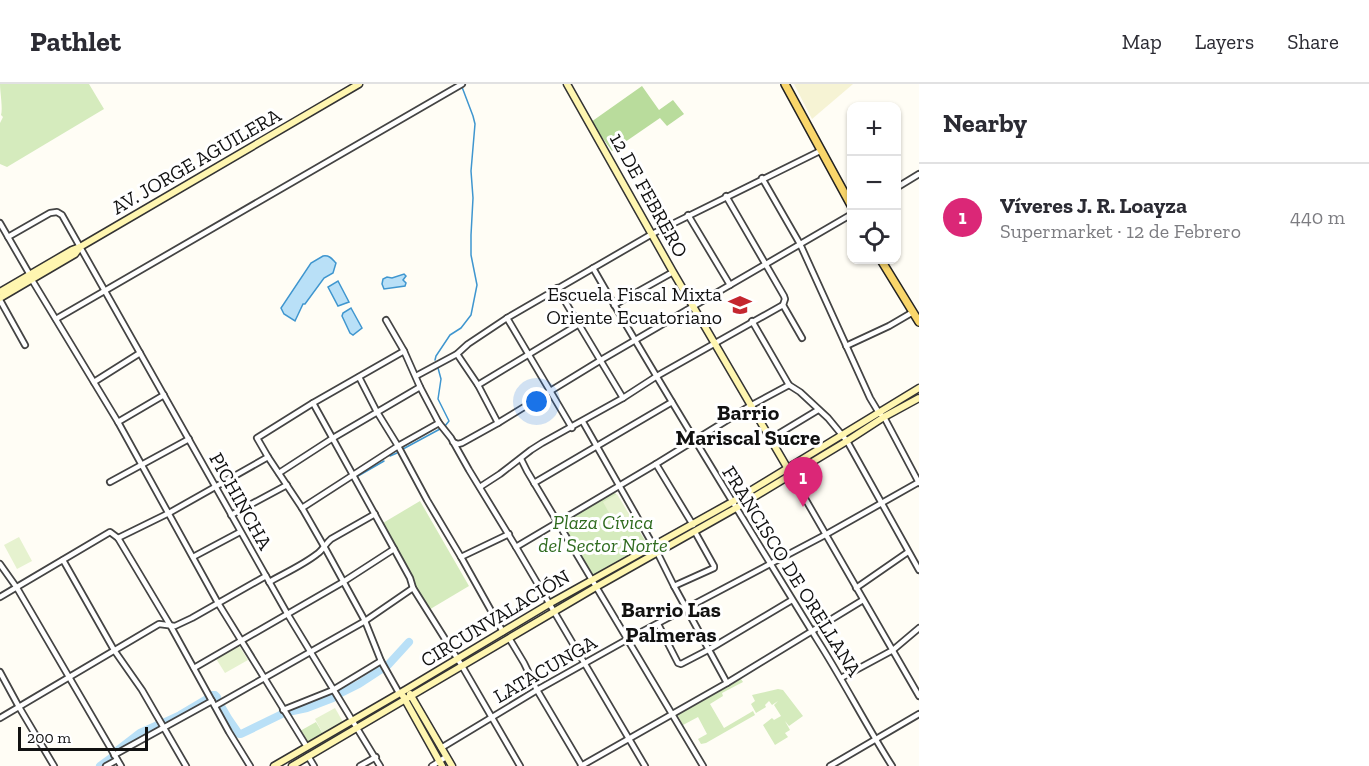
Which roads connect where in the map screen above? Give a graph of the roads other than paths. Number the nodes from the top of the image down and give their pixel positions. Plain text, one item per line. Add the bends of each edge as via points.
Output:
1 (359, 84) edge
2 (462, 84) edge
3 (567, 84) edge
4 (785, 84) edge
5 (820, 151) junction
6 (919, 174) edge
7 (762, 178) junction
8 (901, 185) edge
9 (726, 196) junction
10 (847, 198) edge
11 (688, 215) junction
12 (847, 217) edge
13 (0, 223) edge
14 (652, 234) junction
15 (8, 237) junction
16 (800, 244) junction
17 (80, 247) junction
18 (765, 264) junction
19 (883, 264) edge
20 (593, 268) junction
21 (673, 272) junction
22 (31, 277) junction
23 (730, 285) junction
24 (557, 288) junction
25 (105, 291) junction
26 (0, 292) edge
27 (0, 299) edge
28 (614, 305) junction
29 (783, 305) junction
30 (693, 306) junction
31 (913, 312) junction
32 (507, 318) junction
33 (56, 319) junction
34 (386, 320) dead end
35 (752, 321) junction
36 (919, 322) edge
37 (579, 324) junction
38 (802, 338) dead end
39 (634, 340) junction
40 (715, 343) junction
41 (25, 345) dead end
42 (846, 346) junction
43 (404, 351) junction
44 (140, 353) junction
45 (457, 354) junction
46 (529, 354) junction
47 (601, 360) junction
48 (416, 376) junction
49 (657, 376) junction
50 (359, 377) junction
51 (94, 382) junction
52 (478, 385) junction
53 (789, 385) junction
54 (420, 387) junction
55 (919, 388) edge
56 (551, 391) junction
57 (164, 394) junction
58 (623, 398) junction
59 (919, 398) edge
60 (672, 402) junction
61 (313, 403) junction
62 (750, 406) junction
63 (818, 410) junction
64 (377, 412) junction
65 (881, 415) junction
66 (118, 422) junction
67 (583, 422) junction
68 (439, 423) junction
69 (498, 423) junction
70 (572, 428) junction
71 (333, 438) junction
72 (189, 439) junction
73 (770, 439) junction
74 (845, 439) junction
75 (694, 440) junction
76 (453, 442) junction
77 (462, 443) junction
78 (398, 446) junction
79 (597, 447) junction
80 (460, 454) junction
81 (268, 457) junction
82 (521, 459) junction
83 (656, 464) junction
84 (141, 465) junction
85 (790, 472) junction
86 (279, 473) junction
87 (353, 475) junction
88 (110, 482) dead end
89 (919, 482) edge
90 (534, 483) junction
91 (287, 485) junction
92 (215, 486) junction
93 (619, 486) junction
94 (480, 487) junction
95 (882, 503) junction
96 (734, 505) junction
97 (302, 508) junction
98 (169, 513) junction
99 (375, 514) junction
100 (231, 515) junction
101 (558, 523) junction
102 (693, 525) junction
103 (240, 532) junction
104 (695, 532) junction
105 (508, 534) junction
106 (825, 535) junction
107 (118, 538) junction
108 (516, 547) junction
109 (325, 548) junction
110 (394, 549) junction
111 (656, 549) junction
112 (908, 552) junction
113 (193, 557) junction
114 (461, 557) junction
115 (63, 560) junction
116 (769, 563) junction
117 (0, 564) edge
118 (919, 570) edge
119 (267, 579) junction
120 (591, 580) junction
121 (343, 582) junction
122 (674, 586) junction
123 (596, 587) junction
124 (17, 588) junction
125 (413, 588) junction
126 (856, 588) junction
127 (0, 597) edge
128 (792, 600) junction
129 (863, 600) junction
130 (218, 603) junction
131 (549, 604) junction
132 (686, 609) junction
133 (553, 612) junction
134 (288, 615) junction
135 (365, 621) junction
136 (658, 624) junction
137 (170, 625) junction
138 (919, 628) edge
139 (812, 631) junction
140 (503, 632) junction
141 (509, 638) junction
142 (628, 639) junction
143 (241, 642) junction
144 (114, 650) junction
145 (708, 650) junction
146 (893, 650) junction
147 (310, 653) junction
148 (456, 659) junction
149 (381, 661) junction
150 (585, 664) junction
151 (462, 666) junction
152 (194, 668) junction
153 (0, 672) edge
154 (69, 677) junction
155 (263, 678) junction
156 (841, 678) junction
157 (727, 682) junction
158 (333, 690) junction
159 (537, 690) junction
160 (404, 694) junction
161 (919, 696) edge
162 (212, 701) junction
163 (19, 706) junction
164 (215, 706) junction
165 (284, 710) junction
166 (672, 713) junction
167 (919, 714) edge
168 (491, 717) junction
169 (0, 718) edge
170 (353, 720) junction
171 (164, 727) junction
172 (357, 727) junction
173 (628, 738) junction
174 (876, 740) junction
175 (306, 747) junction
176 (441, 748) junction
177 (308, 756) junction
178 (115, 757) junction
179 (376, 757) junction
180 (447, 757) junction
181 (441, 764) edge
182 (54, 766) edge
183 (106, 766) edge
184 (121, 766) edge
185 (186, 766) edge
186 (250, 766) edge
187 (274, 766) edge
188 (292, 766) edge
189 (314, 766) edge
190 (360, 766) edge
191 (380, 766) edge
192 (432, 766) edge
193 (452, 766) edge
194 (520, 766) edge
195 (582, 766) edge
196 (645, 766) edge
197 (704, 766) edge
198 (830, 766) edge
199 (892, 766) edge

1 - 17 main road, AV. JORGE AGUILERA
2 - 25 street
3 - 14 main road, 12 DE FEBRERO
4 - 5 main road
5 - 7 street
5 - 10 main road
6 - 8 street
7 - 9 street
7 - 16 street
9 - 11 street
9 - 18 street
11 - 14 street
11 - 23 street
12 - 16 street
13 - 15 street
14 - 20 street
14 - 21 main road, 12 DE FEBRERO
15 - 17 street, PICHINCHA via 55,212 62,215
15 - 22 street
16 - 18 street
16 - 42 street
17 - 22 main road, AV. JORGE AGUILERA via 75,254
17 - 25 street, PICHINCHA
18 - 23 street
18 - 29 street via 784,296
19 - 31 main road
20 - 24 street
20 - 28 street, FRANCISCO DE ORELLANA
21 - 28 street
21 - 30 main road, 12 DE FEBRERO
22 - 26 main road, AV. JORGE AGUILERA
22 - 27 main road, AV. JORGE AGUILERA
22 - 33 street
23 - 30 street
24 - 32 street
24 - 37 street
25 - 33 street
25 - 44 street, PICHINCHA
27 - 41 street
28 - 39 street, FRANCISCO DE ORELLANA
29 - 35 street
29 - 38 street
30 - 39 street
30 - 40 main road, 12 DE FEBRERO
31 - 36 main road
31 - 42 street
32 - 45 street
32 - 46 street
33 - 51 street
34 - 43 street
35 - 40 street
35 - 53 street
37 - 46 street
37 - 47 street
39 - 47 street
39 - 49 street, FRANCISCO DE ORELLANA
40 - 49 street
40 - 62 main road, 12 DE FEBRERO
42 - 65 street
43 - 48 street
43 - 50 street
44 - 51 street
44 - 57 street, PICHINCHA
45 - 48 street
45 - 52 street
46 - 52 street
46 - 56 street
47 - 56 street
47 - 58 street
48 - 54 street
49 - 58 street
49 - 60 street, FRANCISCO DE ORELLANA
50 - 61 street
50 - 64 street
51 - 66 street
52 - 69 street
53 - 62 street
53 - 63 street
54 - 64 street
54 - 68 street
55 - 65 main road, CIRCUNVALACIÓN
56 - 69 street
56 - 70 street
57 - 66 street
57 - 72 street, PICHINCHA
58 - 67 street
59 - 65 main road, CIRCUNVALACIÓN
60 - 75 street, FRANCISCO DE ORELLANA
60 - 79 street
61 - 71 street
61 - 81 street via 257,438
62 - 73 main road, 12 DE FEBRERO
62 - 75 street
63 - 73 street
63 - 74 street
64 - 71 street
64 - 78 street
65 - 74 main road, CIRCUNVALACIÓN
65 - 89 street
66 - 84 street
67 - 70 street
67 - 79 street
68 - 76 street
68 - 78 street
69 - 77 street
70 - 82 street
71 - 86 street
71 - 87 street
72 - 84 street
72 - 92 street, PICHINCHA
73 - 85 main road, 12 DE FEBRERO
74 - 85 main road, CIRCUNVALACIÓN
74 - 95 street
75 - 83 street
75 - 96 street, FRANCISCO DE ORELLANA
76 - 77 street
76 - 80 street
77 - 80 street
78 - 87 street
78 - 114 street
79 - 90 street
79 - 93 street
80 - 94 street
81 - 86 street
81 - 92 street
82 - 90 street
82 - 94 street
83 - 93 street
83 - 102 street
84 - 88 street
84 - 98 street
85 - 96 main road, CIRCUNVALACIÓN
85 - 106 street, 12 DE FEBRERO
86 - 91 street
87 - 97 street
87 - 99 street
89 - 95 street, LATACUNGA
90 - 101 street
91 - 97 street
91 - 100 street
92 - 98 street
92 - 100 street, PICHINCHA
93 - 101 street
93 - 111 street
94 - 105 street
95 - 106 street, LATACUNGA
95 - 112 street
96 - 102 main road, CIRCUNVALACIÓN
96 - 104 main road, CIRCUNVALACIÓN
96 - 116 street, FRANCISCO DE ORELLANA
97 - 109 street
98 - 107 street
98 - 113 street
99 - 109 street via 331,539
99 - 110 street
100 - 103 street, PICHINCHA
101 - 108 street
101 - 120 street
102 - 111 main road, CIRCUNVALACIÓN
103 - 113 street
103 - 119 street, PICHINCHA
104 - 111 main road, CIRCUNVALACIÓN
104 - 122 street via 714,568
105 - 108 street
105 - 114 street
106 - 116 street, LATACUNGA
106 - 126 street, 12 DE FEBRERO
107 - 115 street via 110,532
107 - 137 street
108 - 131 street
109 - 119 street
109 - 121 street
110 - 121 street
110 - 125 street
111 - 120 main road, CIRCUNVALACIÓN
111 - 122 street
111 - 123 main road, CIRCUNVALACIÓN
112 - 118 street
112 - 126 street
113 - 130 street
114 - 140 street
115 - 124 street
115 - 144 street
116 - 128 street, FRANCISCO DE ORELLANA
116 - 132 street, LATACUNGA
117 - 124 street
119 - 130 street
119 - 134 street, PICHINCHA
120 - 123 street
120 - 131 main road, CIRCUNVALACIÓN
121 - 134 street
121 - 135 street
122 - 132 street
123 - 133 main road, CIRCUNVALACIÓN
123 - 142 street
124 - 127 street
124 - 154 street
125 - 135 street
125 - 148 street
126 - 129 street, 12 DE FEBRERO
128 - 139 street, FRANCISCO DE ORELLANA
128 - 145 street
129 - 139 street
129 - 146 street, 12 DE FEBRERO
130 - 137 street
130 - 143 street
131 - 133 street
131 - 140 main road, CIRCUNVALACIÓN
132 - 136 street, LATACUNGA
132 - 145 street
133 - 141 main road, CIRCUNVALACIÓN
133 - 150 street
134 - 143 street
134 - 147 street, PICHINCHA
135 - 147 street
135 - 149 street
136 - 142 street, LATACUNGA
136 - 145 street via 678,663
137 - 144 street via 159,624
137 - 152 street
138 - 146 street
139 - 156 street, FRANCISCO DE ORELLANA
139 - 157 street
140 - 148 main road, CIRCUNVALACIÓN
141 - 151 main road, CIRCUNVALACIÓN
141 - 159 street
142 - 150 street, LATACUNGA
142 - 166 street
143 - 152 street
143 - 155 street
144 - 154 street
144 - 171 street
145 - 157 street
146 - 156 street
146 - 161 street, 12 DE FEBRERO
147 - 155 street
147 - 158 street, PICHINCHA
148 - 151 street
148 - 160 main road, CIRCUNVALACIÓN
149 - 158 street
149 - 160 street
150 - 159 street, LATACUNGA
150 - 173 street
151 - 160 main road, CIRCUNVALACIÓN
151 - 168 street
152 - 162 street
153 - 163 street
154 - 163 street
154 - 178 street
155 - 164 street
155 - 165 street
156 - 174 street, FRANCISCO DE ORELLANA
157 - 166 street
158 - 165 street
158 - 170 street, PICHINCHA
159 - 168 street, LATACUNGA
159 - 195 street
160 - 170 main road, CIRCUNVALACIÓN
160 - 172 main road, CIRCUNVALACIÓN
160 - 176 main road
160 - 181 main road
162 - 164 street
162 - 171 street
163 - 169 street
163 - 182 street
164 - 186 street
165 - 175 street
166 - 173 street
166 - 197 street
167 - 174 street
168 - 176 street, LATACUNGA
168 - 194 street
170 - 172 street, PICHINCHA
170 - 175 main road, CIRCUNVALACIÓN
171 - 178 street
171 - 185 street
172 - 177 main road, CIRCUNVALACIÓN
172 - 179 street, PICHINCHA
173 - 195 street
173 - 196 street
174 - 198 street
174 - 199 street, FRANCISCO DE ORELLANA
175 - 187 main road, CIRCUNVALACIÓN
176 - 180 main road
177 - 188 main road, CIRCUNVALACIÓN
177 - 189 street
178 - 183 street
178 - 184 street
179 - 190 street
179 - 191 street, PICHINCHA
180 - 181 street
180 - 193 main road
181 - 192 street

